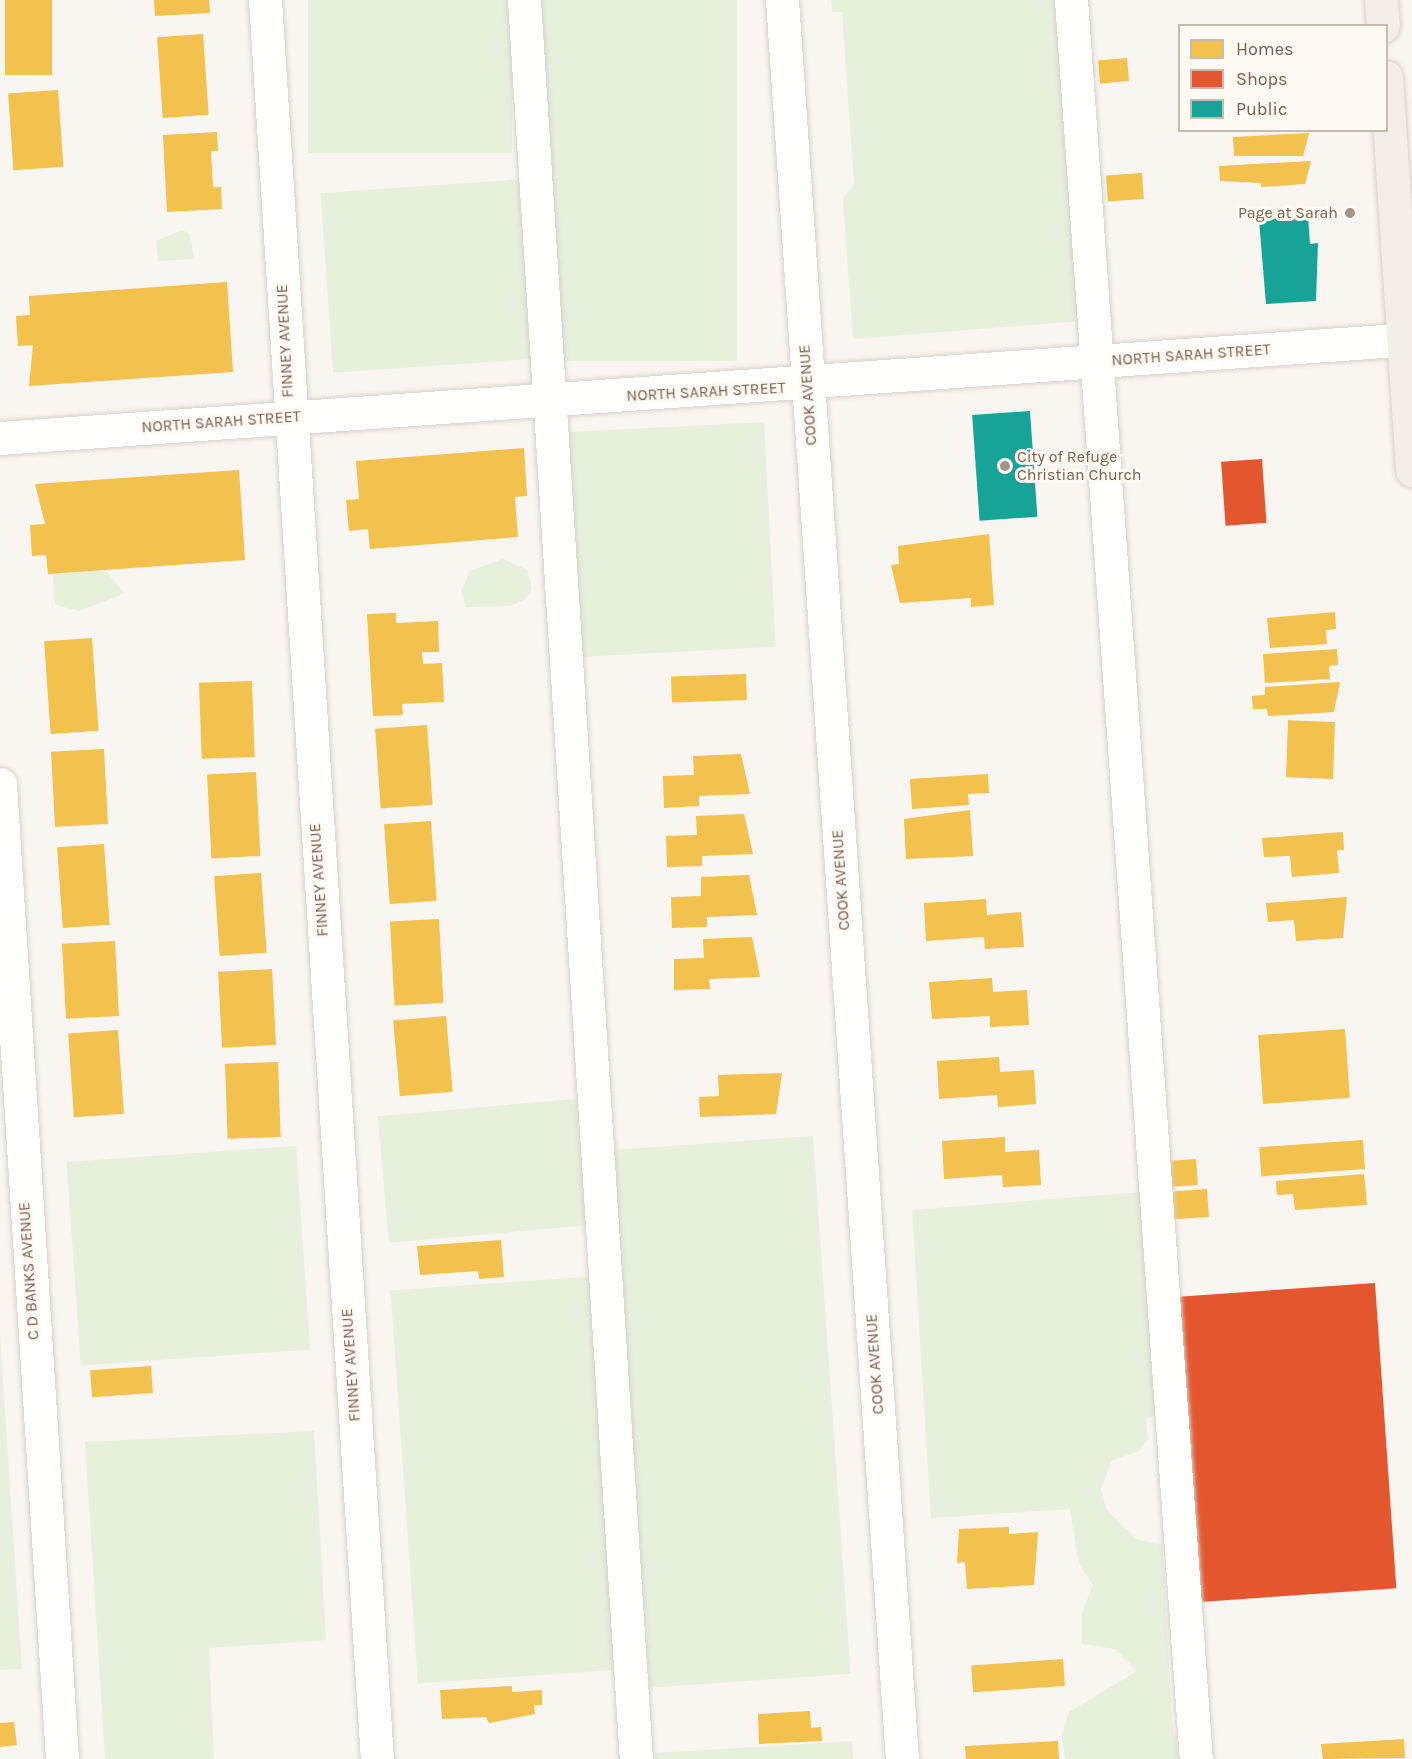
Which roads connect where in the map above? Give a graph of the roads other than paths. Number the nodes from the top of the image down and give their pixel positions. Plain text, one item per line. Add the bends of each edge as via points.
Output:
1 (265, 0) edge
2 (524, 0) edge
3 (782, 0) edge
4 (1071, 0) edge
5 (1381, 0) edge
6 (1383, 24) edge
7 (1388, 101) edge
8 (1408, 340) edge
9 (1097, 362) junction
10 (807, 386) junction
11 (551, 401) junction
12 (289, 416) junction
13 (0, 438) edge
14 (1412, 470) edge
15 (0, 784) edge
16 (62, 1759) edge
17 (377, 1759) edge
18 (636, 1759) edge
19 (902, 1759) edge
20 (1196, 1759) edge

1 - 12 street, FINNEY AVENUE
2 - 11 street
3 - 10 street, COOK AVENUE
4 - 9 street
5 - 6 main road
7 - 8 main road
8 - 9 street, NORTH SARAH STREET
8 - 14 main road
9 - 10 street, NORTH SARAH STREET
9 - 20 street
10 - 11 street, NORTH SARAH STREET
10 - 19 street, COOK AVENUE
11 - 12 street, NORTH SARAH STREET
11 - 18 street
12 - 13 street, NORTH SARAH STREET
12 - 17 street, FINNEY AVENUE
15 - 16 street, C D BANKS AVENUE

